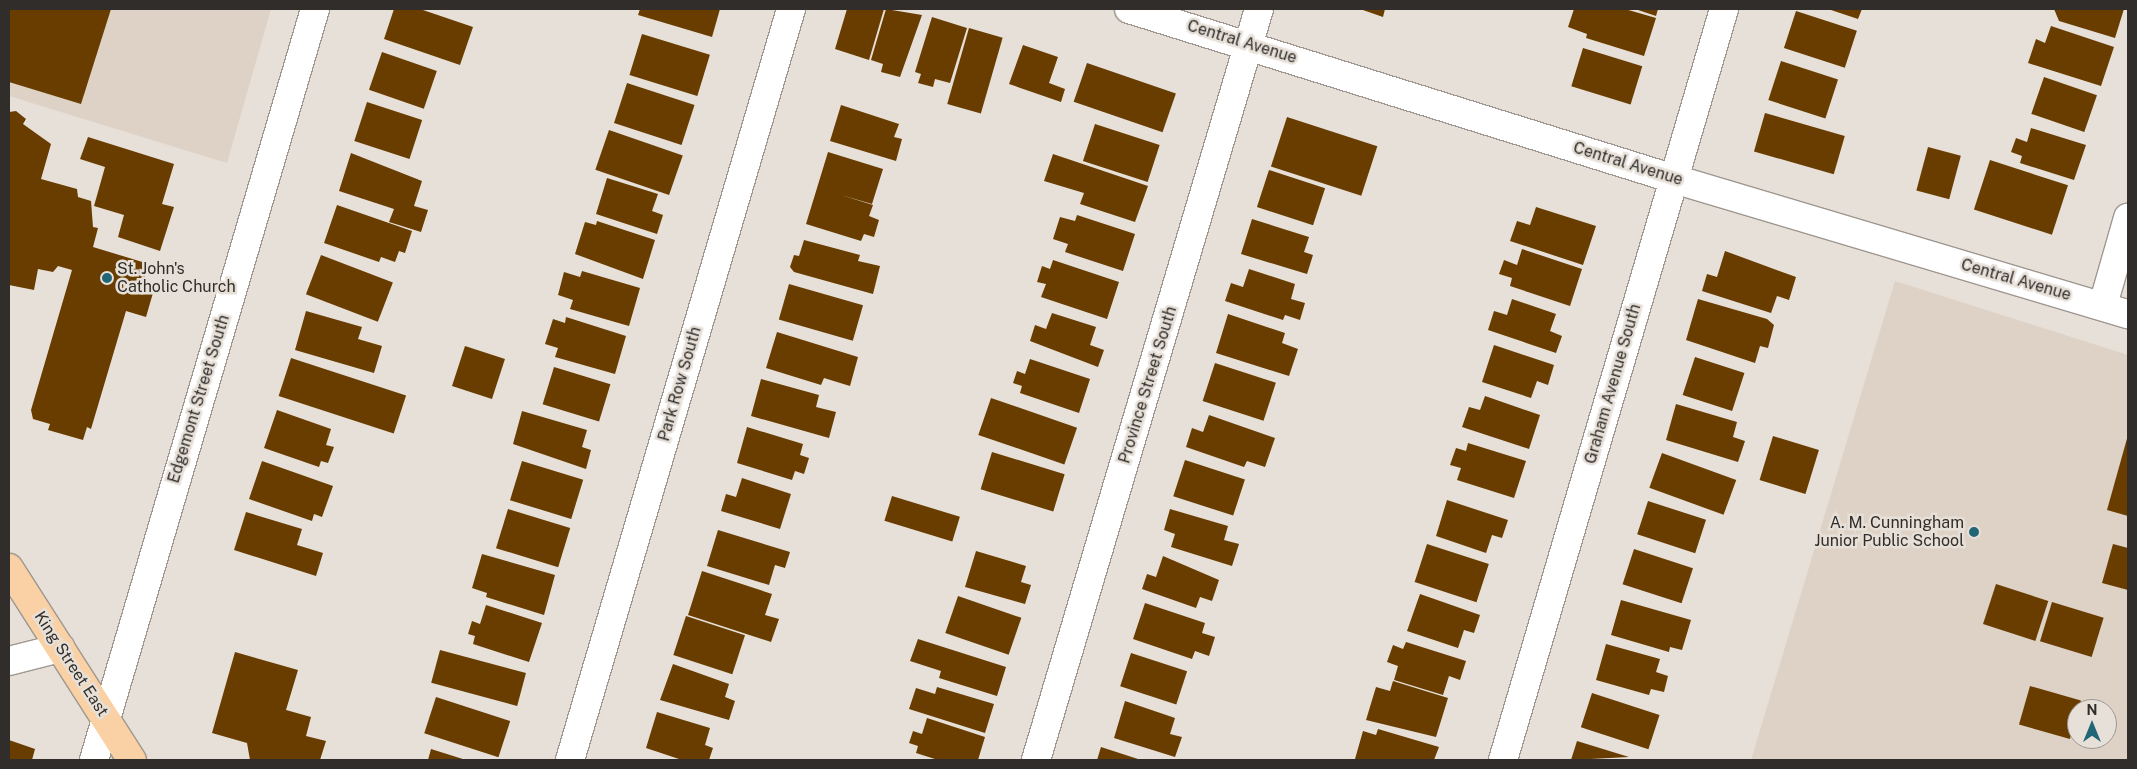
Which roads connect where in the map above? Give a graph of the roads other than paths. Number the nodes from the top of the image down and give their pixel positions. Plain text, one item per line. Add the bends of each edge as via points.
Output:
1 (315, 9) edge
2 (791, 9) edge
3 (1129, 9) edge
4 (1259, 9) edge
5 (1724, 9) edge
6 (1249, 44) junction
7 (1674, 179) junction
8 (2128, 218) edge
9 (2116, 310) edge
10 (9, 568) edge
11 (60, 648) junction
12 (9, 661) edge
13 (104, 716) junction
14 (94, 760) edge
15 (132, 760) edge
16 (570, 760) edge
17 (1036, 760) edge
18 (1503, 760) edge

1 - 13 street, Edgemont Street South
2 - 16 street, Park Row South
3 - 6 street, Central Avenue
4 - 6 street, Province Street South
5 - 7 street, Graham Avenue South
6 - 7 street, Central Avenue
6 - 17 street, Province Street South
7 - 9 street, Central Avenue
7 - 18 street, Graham Avenue South
8 - 9 street
10 - 11 main road, King Street East
11 - 12 street
11 - 13 main road, King Street East
13 - 14 street, Edgemont Street South
13 - 15 main road, King Street East

